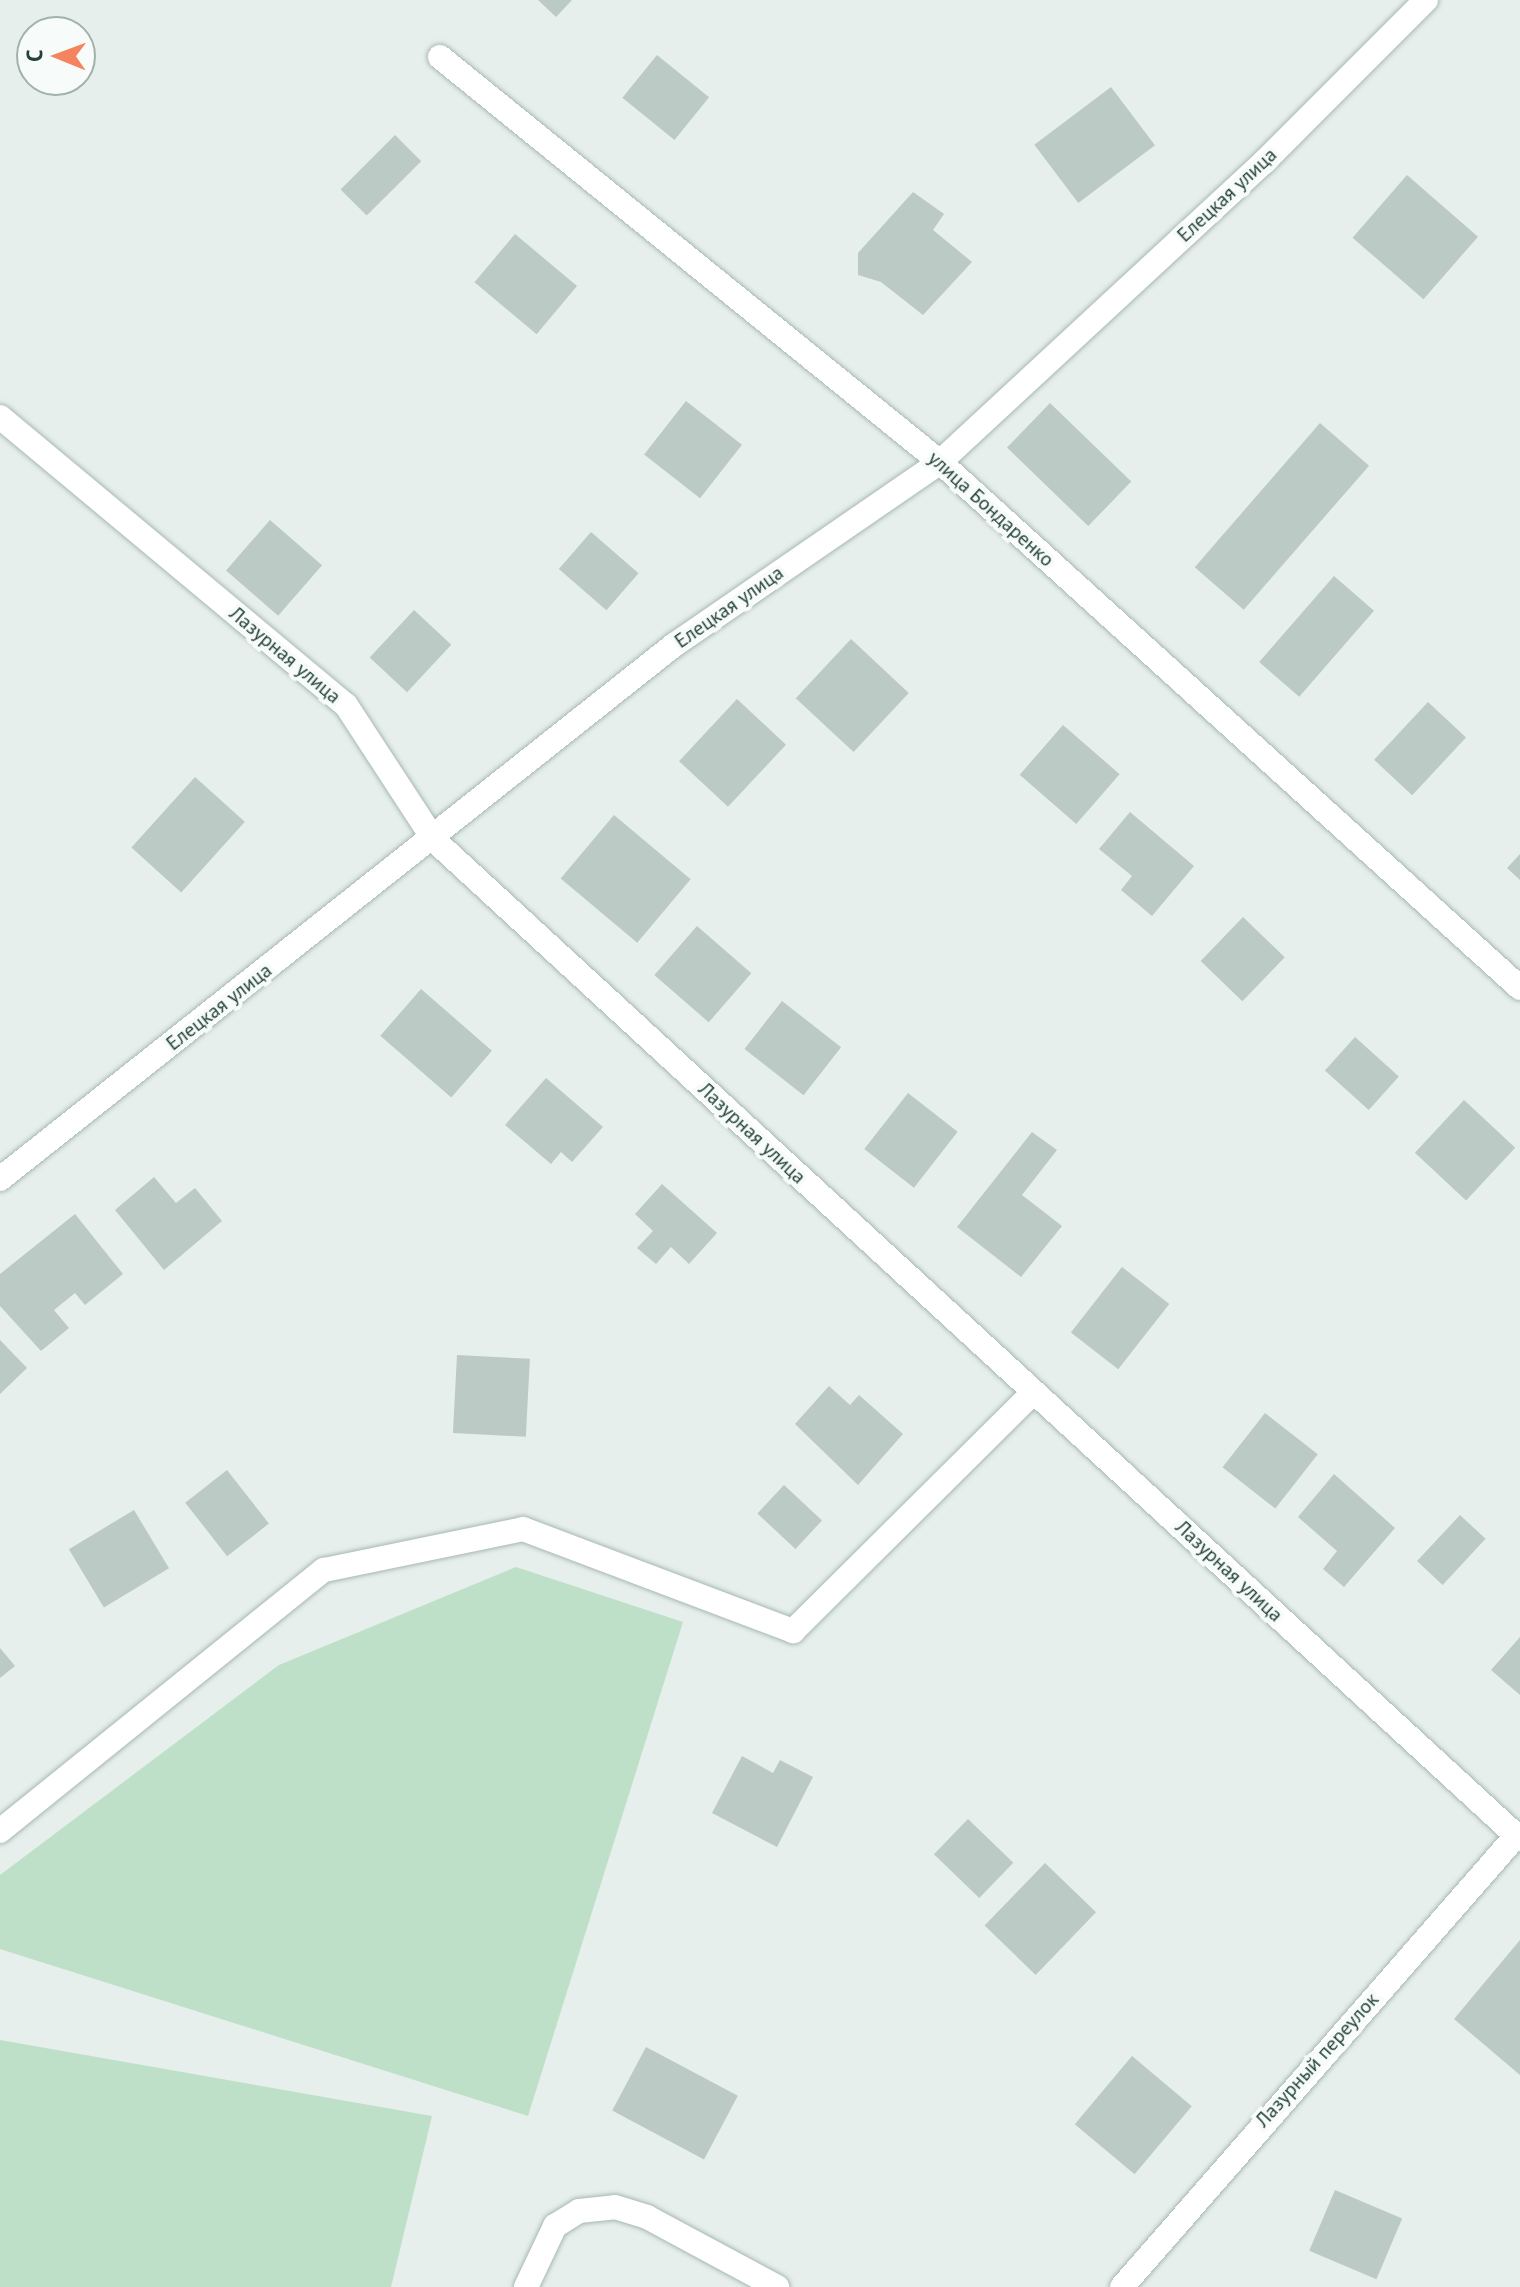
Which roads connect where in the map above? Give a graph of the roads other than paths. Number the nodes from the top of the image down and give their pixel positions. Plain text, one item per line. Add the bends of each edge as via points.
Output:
1 (1426, 0) edge
2 (440, 57) dead end
3 (0, 417) edge
4 (940, 462) junction
5 (434, 840) junction
6 (1520, 988) edge
7 (0, 1179) edge
8 (1034, 1392) junction
9 (0, 1831) edge
10 (1519, 1835) edge
11 (526, 2287) edge
12 (777, 2287) edge
13 (1122, 2287) edge

1 - 4 street, Елецкая улица via 1264,162
2 - 4 street, улица Бондаренко
3 - 5 street, Лазурная улица via 346,705
4 - 5 street, Елецкая улица via 674,645
4 - 6 street, улица Бондаренко
5 - 7 street, Елецкая улица
5 - 8 street, Лазурная улица
8 - 9 street via 793,1631 523,1529 324,1570
8 - 10 street, Лазурная улица
10 - 13 street, Лазурный переулок
11 - 12 street via 555,2226 579,2211 615,2207 647,2217

